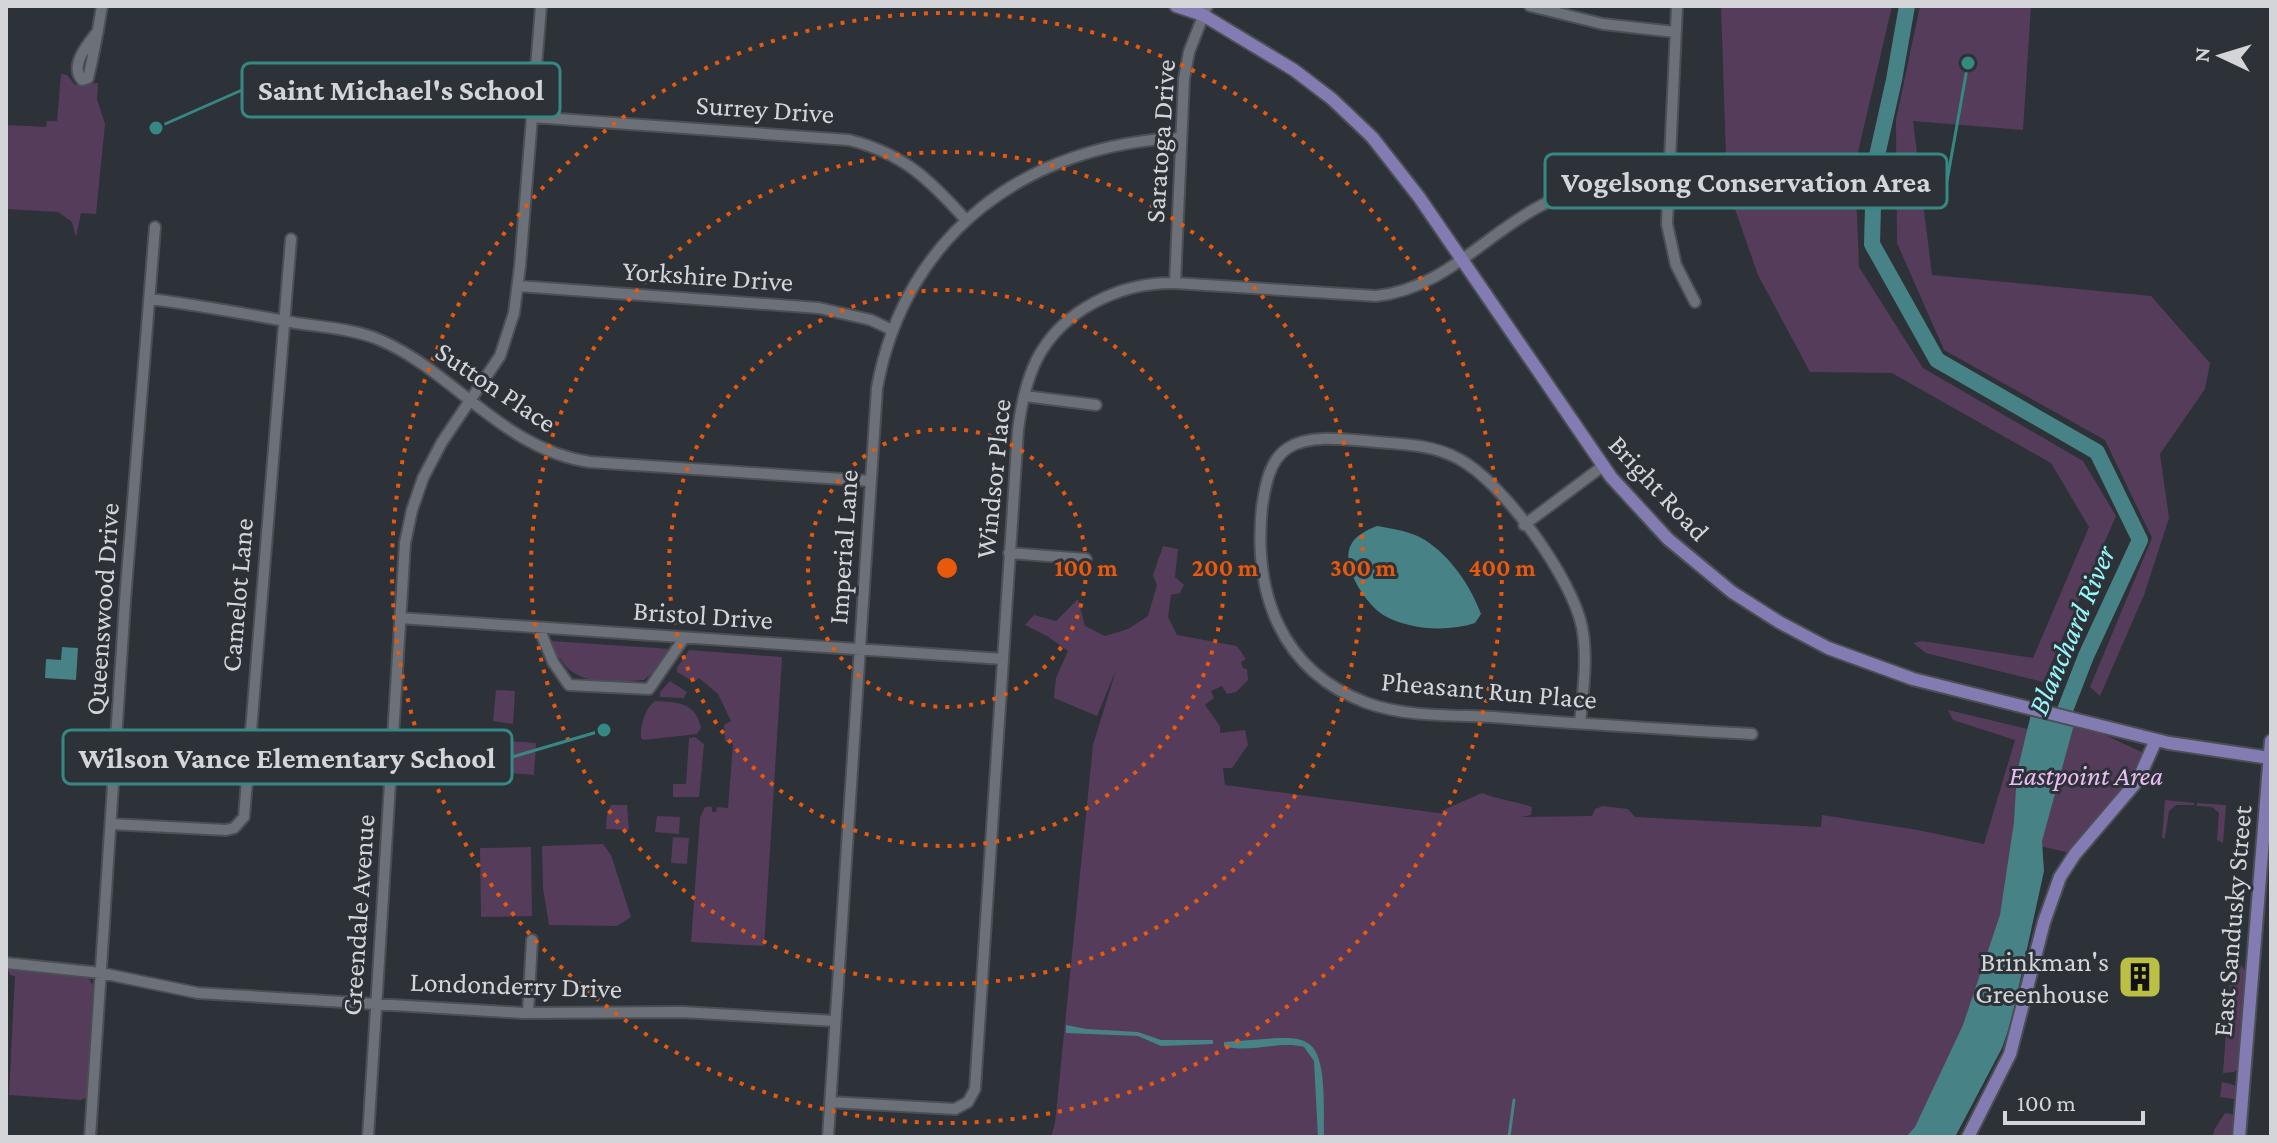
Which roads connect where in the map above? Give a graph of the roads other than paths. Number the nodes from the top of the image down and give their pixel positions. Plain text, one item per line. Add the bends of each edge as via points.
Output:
1 (102, 6) edge
2 (541, 6) edge
3 (1176, 6) edge
4 (1530, 6) edge
5 (1677, 6) edge
6 (1205, 11) edge
7 (98, 31) dead end
8 (1675, 32) junction
9 (532, 117) junction
10 (1180, 138) junction
11 (1668, 183) junction
12 (966, 220) junction
13 (155, 227) dead end
14 (291, 239) dead end
15 (1462, 260) junction
16 (1175, 283) junction
17 (518, 286) junction
18 (150, 299) junction
19 (1695, 302) dead end
20 (282, 320) junction
21 (892, 330) junction
22 (1025, 396) junction
23 (470, 401) junction
24 (1096, 405) dead end
25 (1603, 466) junction
26 (871, 481) junction
27 (1524, 525) junction
28 (1009, 553) junction
29 (1086, 559) dead end
30 (400, 618) junction
31 (539, 628) junction
32 (684, 638) junction
33 (860, 649) junction
34 (1003, 659) junction
35 (1580, 723) junction
36 (1752, 734) dead end
37 (2156, 740) junction
38 (2271, 741) edge
39 (2270, 758) edge
40 (111, 824) junction
41 (532, 940) dead end
42 (6, 963) edge
43 (101, 973) junction
44 (377, 1004) junction
45 (528, 1013) junction
46 (835, 1021) junction
47 (830, 1102) junction
48 (90, 1137) edge
49 (368, 1137) edge
50 (828, 1137) edge
51 (1968, 1137) edge
52 (2239, 1137) edge

1 - 7 street
2 - 9 street, Greendale Avenue
3 - 6 main road, Bright Road
4 - 8 street via 1603,24
5 - 8 street
6 - 10 street, Saratoga Drive via 1186,65
6 - 15 main road, Bright Road via 1294,70 1353,118 1399,169
8 - 11 street
9 - 12 street, Surrey Drive via 849,140 893,154 918,171
9 - 17 street, Greendale Avenue
10 - 12 street, Imperial Lane via 1070,157 1010,186
10 - 16 street, Saratoga Drive
11 - 15 street, Windsor Place via 1605,185 1564,195 1539,206
11 - 19 street via 1672,252
12 - 21 street, Imperial Lane via 923,272
13 - 18 street, Queenswood Drive
14 - 20 street, Camelot Lane
15 - 16 street, Windsor Place via 1412,289 1376,296
15 - 25 main road, Bright Road
16 - 22 street, Windsor Place via 1124,289 1076,315 1043,349
17 - 21 street, Yorkshire Drive via 819,308
17 - 23 street, Greendale Avenue via 506,343
18 - 20 street, Sutton Place
18 - 40 street, Queenswood Drive
20 - 23 street, Sutton Place via 382,341
20 - 40 street, Camelot Lane via 244,817 226,830
21 - 26 street, Imperial Lane via 877,388
22 - 24 street
22 - 28 street, Windsor Place
23 - 26 street, Sutton Place via 539,448 563,457
23 - 30 street, Greendale Avenue via 442,442 416,497 405,543
25 - 27 street
25 - 37 main road, Bright Road via 1668,539 1732,592 1828,648 1880,669
26 - 33 street, Imperial Lane
27 - 35 street, Pheasant Run Place via 1562,576 1579,614 1585,654
27 - 35 street, Pheasant Run Place via 1481,473 1439,451 1348,440 1292,445 1277,459 1264,497 1260,558 1267,599 1300,658 1331,685 1367,703 1407,712
28 - 29 street
28 - 34 street, Windsor Place
30 - 31 street, Bristol Drive
30 - 44 street, Greendale Avenue
31 - 32 street, Bristol Drive
31 - 32 street via 569,685 649,689
32 - 33 street, Bristol Drive
33 - 34 street, Bristol Drive
33 - 46 street, Imperial Lane
34 - 47 street, Windsor Place via 973,1096 955,1109
35 - 36 street, Pheasant Run Place
37 - 39 main road, Bright Road
37 - 51 main road via 2138,780 2060,877 2013,1046
38 - 39 main road, East Sandusky Street
39 - 52 main road, East Sandusky Street
40 - 43 street, Queenswood Drive
41 - 45 street
42 - 43 street, Londonderry Drive
43 - 44 street, Londonderry Drive via 198,993
43 - 48 street, Queenswood Drive
44 - 45 street, Londonderry Drive
44 - 49 street, Greendale Avenue
45 - 46 street, Londonderry Drive via 682,1012
46 - 47 street, Imperial Lane
47 - 50 street, Imperial Lane

